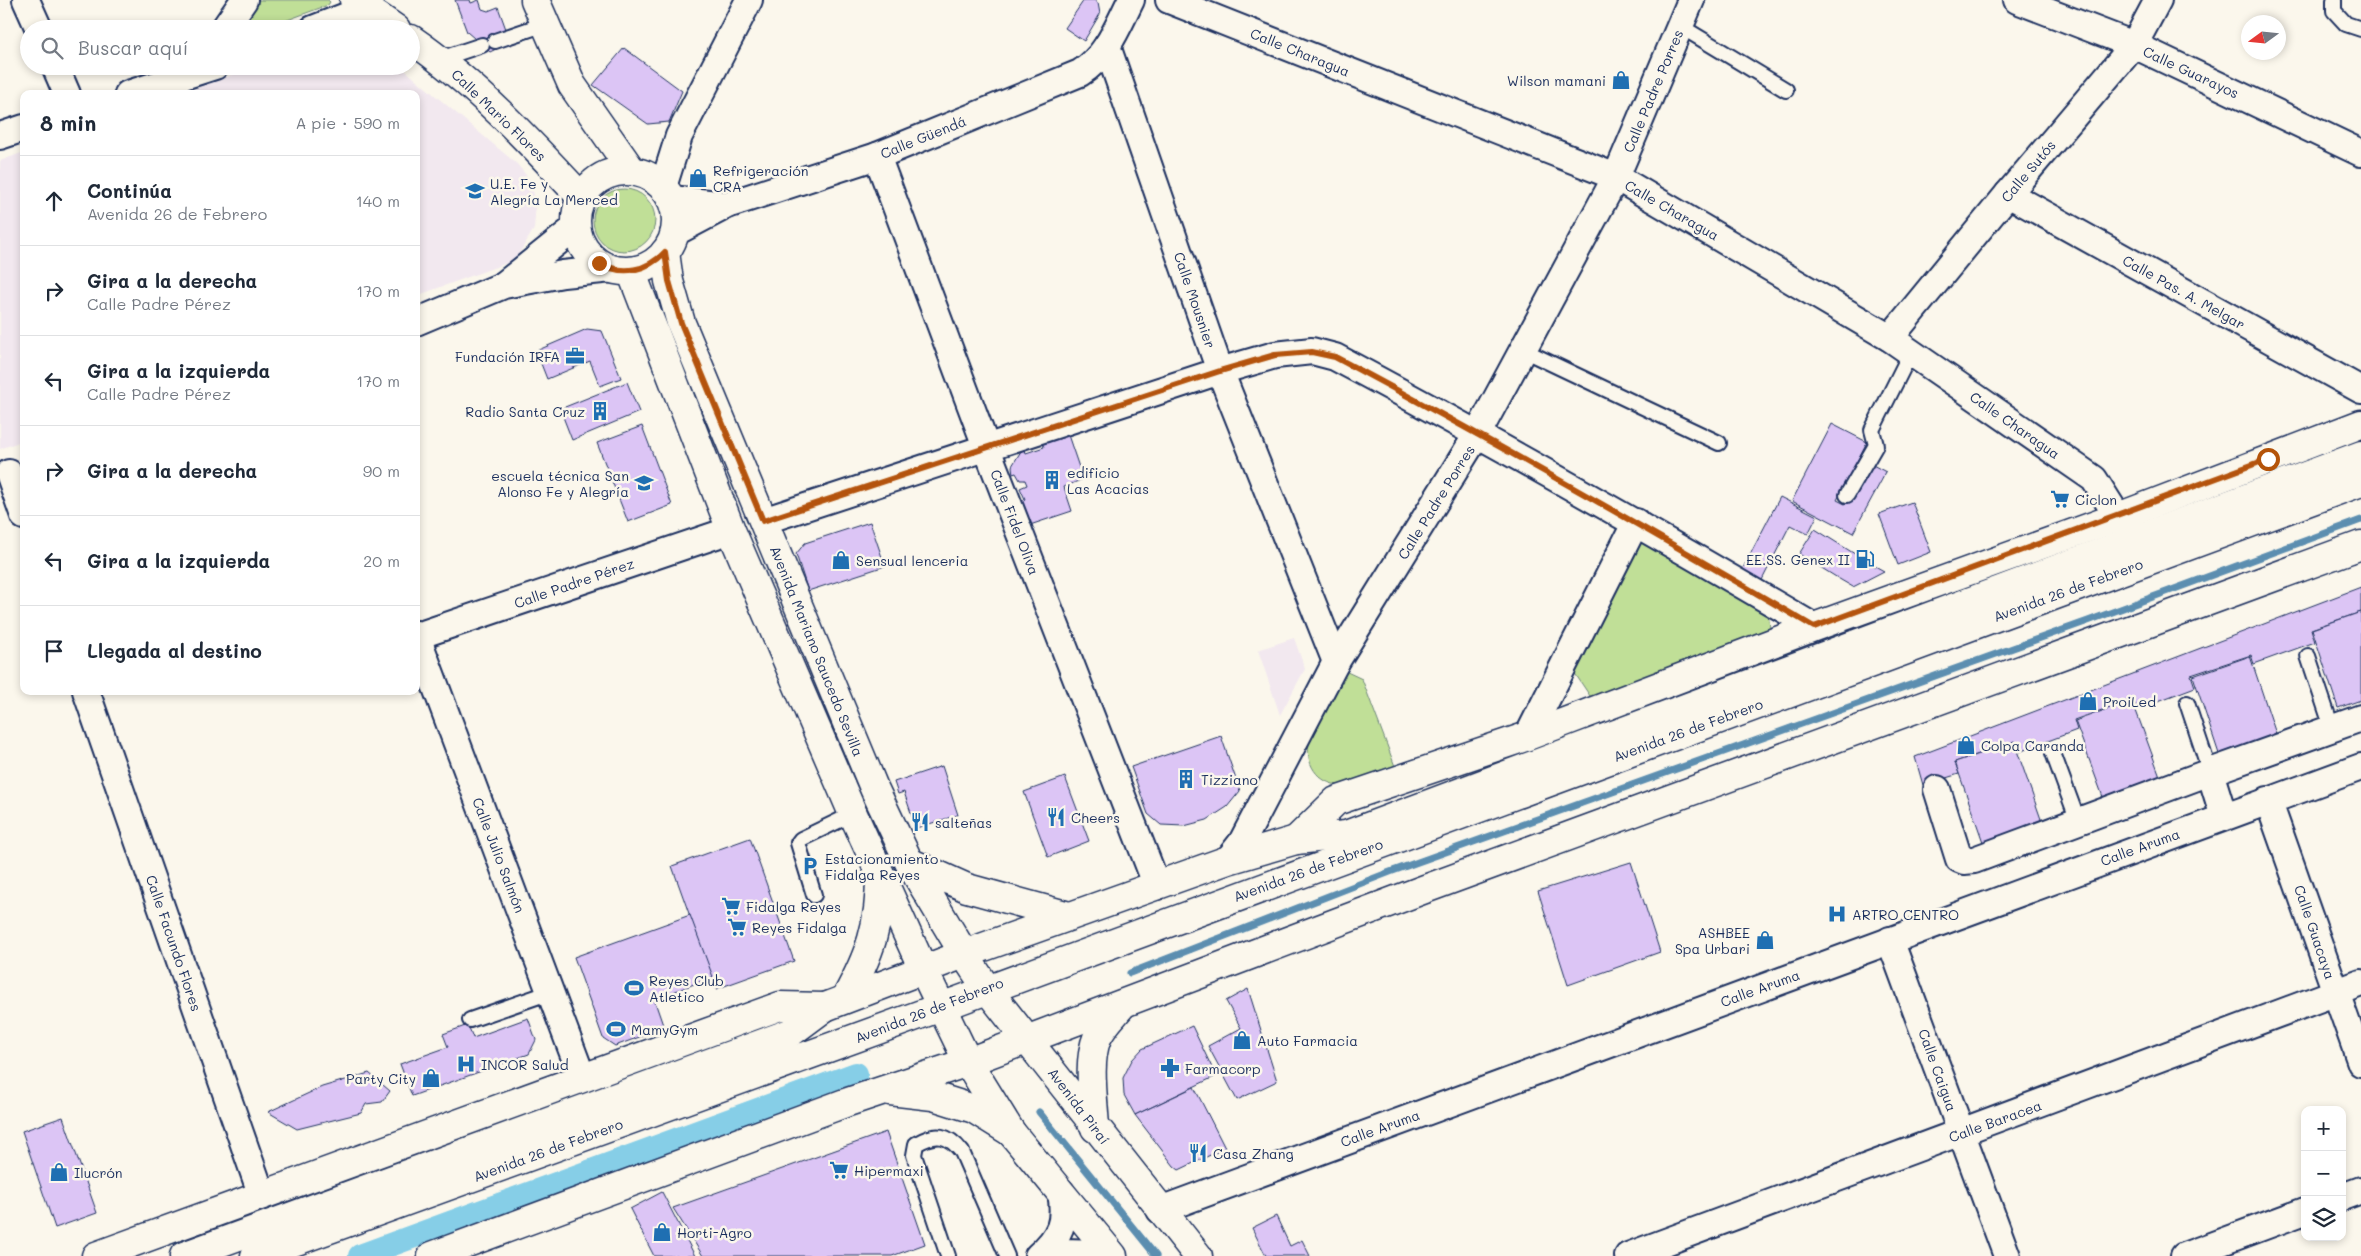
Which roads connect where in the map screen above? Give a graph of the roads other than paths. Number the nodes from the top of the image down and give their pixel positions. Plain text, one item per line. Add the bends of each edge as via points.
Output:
1 (26, 0) edge
2 (244, 0) edge
3 (749, 0) edge
4 (1131, 0) edge
5 (1169, 0) edge
6 (1691, 0) edge
7 (2016, 0) edge
8 (2158, 0) edge
9 (2334, 0) edge
10 (361, 4) edge
11 (540, 12) edge
12 (35, 20) edge
13 (230, 20) edge
14 (330, 20) edge
15 (383, 20) edge
16 (1680, 26) junction
17 (2361, 29) edge
18 (495, 41) dead end
19 (420, 45) edge
20 (482, 45) dead end
21 (1107, 46) junction
22 (2134, 46) junction
23 (440, 59) junction
24 (59, 75) edge
25 (184, 75) edge
26 (65, 90) edge
27 (140, 90) edge
28 (1786, 90) dead end
29 (20, 129) edge
30 (0, 136) edge
31 (2361, 153) edge
32 (877, 156) junction
33 (1616, 177) junction
34 (653, 183) junction
35 (2008, 194) junction
36 (582, 198) junction
37 (727, 205) junction
38 (576, 227) junction
39 (670, 242) junction
40 (621, 270) junction
41 (504, 285) junction
42 (420, 320) edge
43 (1900, 345) junction
44 (1523, 350) junction
45 (1220, 371) junction
46 (2361, 390) edge
47 (2361, 424) edge
48 (1478, 433) junction
49 (1720, 443) dead end
50 (987, 448) junction
51 (2268, 459) junction
52 (2359, 465) edge
53 (11, 472) edge
54 (1847, 495) dead end
55 (20, 502) edge
56 (2118, 516) junction
57 (763, 521) junction
58 (1636, 522) junction
59 (731, 530) junction
60 (2361, 545) edge
61 (1814, 627) junction
62 (420, 634) edge
63 (420, 643) edge
64 (2308, 656) dead end
65 (1336, 662) junction
66 (87, 695) edge
67 (2187, 702) dead end
68 (1667, 715) junction
69 (1577, 718) junction
70 (2361, 718) edge
71 (2332, 728) junction
72 (1528, 736) junction
73 (2054, 753) dead end
74 (2361, 767) edge
75 (2210, 772) junction
76 (1937, 789) dead end
77 (2268, 800) junction
78 (853, 814) junction
79 (2224, 816) junction
80 (2078, 821) junction
81 (1296, 840) junction
82 (1228, 860) junction
83 (909, 862) junction
84 (880, 875) junction
85 (1157, 886) junction
86 (814, 895) dead end
87 (1069, 916) junction
88 (1890, 940) junction
89 (964, 954) junction
90 (923, 968) junction
91 (2361, 983) edge
92 (987, 988) junction
93 (550, 992) junction
94 (2336, 993) junction
95 (836, 1003) junction
96 (1124, 1004) junction
97 (941, 1007) junction
98 (470, 1020) dead end
99 (1026, 1040) junction
100 (968, 1062) junction
101 (2361, 1063) edge
102 (582, 1077) junction
103 (881, 1090) junction
104 (1095, 1128) junction
105 (1011, 1132) junction
106 (1962, 1133) junction
107 (2361, 1190) edge
108 (1061, 1192) junction
109 (262, 1196) junction
110 (2346, 1196) edge
111 (1160, 1210) junction
112 (2301, 1212) edge
113 (96, 1256) edge
114 (184, 1256) edge
115 (255, 1256) edge
116 (432, 1256) edge
117 (948, 1256) edge
118 (1007, 1256) edge
119 (1039, 1256) edge
120 (1101, 1256) edge
121 (1114, 1256) edge
122 (1198, 1256) edge
123 (1628, 1256) edge
124 (2007, 1256) edge
125 (2184, 1256) edge

1 - 12 street
2 - 13 street
3 - 34 street
4 - 21 street, Calle Güendá
5 - 33 street, Calle Charagua
6 - 16 street, Calle Padre Porres
7 - 22 street, Calle Guarayos
8 - 22 street, Calle Sutós
9 - 17 lane via 2334,12 2346,24
10 - 14 street
10 - 15 main road
11 - 18 lane
11 - 34 main road via 572,85
16 - 28 lane
16 - 33 street, Calle Padre Porres
19 - 23 main road, Calle Mario Flores
20 - 23 lane
21 - 32 street, Calle Güendá via 1095,63 1080,73
21 - 45 street, Calle Mousnier
22 - 31 street, Calle Guarayos
22 - 35 street, Calle Sutós
23 - 36 main road, Calle Mario Flores via 531,143
24 - 26 street
25 - 27 street
29 - 30 street
32 - 37 street, Calle Güendá
32 - 50 street, Calle Fidel Oliva
33 - 43 street, Calle Charagua
33 - 44 street, Calle Padre Porres
34 - 36 main road via 615,172 599,178
34 - 37 street, Calle Güendá
34 - 39 main road via 675,212
35 - 43 street, Calle Sutós
35 - 46 street, Calle Pas. A. Melgar
36 - 38 main road via 576,212
37 - 39 street, Calle Güendá
38 - 40 main road via 588,253 599,263
38 - 41 street
39 - 40 main road via 653,263
39 - 57 main road, Avenida Mariano Saucedo Sevilla via 669,281 681,323
40 - 41 street via 563,274
40 - 59 main road, Avenida Mariano Saucedo Sevilla
41 - 42 street
43 - 54 lane via 1872,430 1876,444
43 - 56 street, Calle Charagua via 2094,479
44 - 48 street, Calle Padre Porres
44 - 49 lane
45 - 48 street via 1275,355 1312,352 1335,357
45 - 50 street
45 - 65 street, Calle Mousnier
47 - 51 main road, Avenida 26 de Febrero
48 - 58 street
48 - 65 street, Calle Padre Porres
50 - 57 street
50 - 85 street, Calle Fidel Oliva
51 - 52 main road
51 - 56 main road, Avenida 26 de Febrero
52 - 68 main road, Avenida 26 de Febrero
52 - 92 main road, Avenida 26 de Febrero
53 - 55 street
56 - 61 main road, Avenida 26 de Febrero
57 - 83 main road, Avenida Mariano Saucedo Sevilla via 874,788
58 - 61 street
58 - 72 street
59 - 62 street, Calle Padre Pérez
59 - 78 main road, Avenida Mariano Saucedo Sevilla
60 - 96 main road via 1425,889
61 - 69 main road, Avenida 26 de Febrero
63 - 93 street, Calle Julio Salmón
64 - 71 lane
65 - 82 street, Calle Padre Porres via 1242,842
66 - 109 street, Calle Facundo Flores
67 - 75 lane
68 - 69 main road
68 - 81 main road, Avenida 26 de Febrero via 1346,835
69 - 72 main road, Avenida 26 de Febrero
70 - 71 street
71 - 75 street
72 - 81 main road, Avenida 26 de Febrero via 1336,801
73 - 80 lane
74 - 77 street, Calle Aruma
75 - 79 street
75 - 80 street
76 - 80 street via 1958,859 1964,861
77 - 79 street, Calle Aruma
77 - 94 street, Calle Guacaya
78 - 84 main road, Avenida Mariano Saucedo Sevilla
78 - 86 lane via 801,838 798,843
79 - 88 street, Calle Aruma
81 - 82 main road, Avenida 26 de Febrero
82 - 85 main road, Avenida 26 de Febrero
83 - 87 main road via 967,888
83 - 89 main road, Avenida Mariano Saucedo Sevilla
84 - 90 main road, Avenida Mariano Saucedo Sevilla
84 - 95 main road via 880,908 873,939 863,967
85 - 87 main road, Avenida 26 de Febrero
87 - 89 main road, Avenida 26 de Febrero
88 - 106 street, Calle Caigua
88 - 111 street, Calle Aruma
89 - 90 main road, Avenida 26 de Febrero
89 - 92 main road, Avenida Piraí
90 - 95 main road, Avenida 26 de Febrero
90 - 97 main road
91 - 94 street, Calle Baracea
92 - 97 main road, Avenida 26 de Febrero
92 - 99 main road, Avenida Piraí
93 - 98 lane
93 - 102 street, Calle Julio Salmón
94 - 101 street, Calle Guacaya
94 - 106 street, Calle Baracea
95 - 102 main road, Avenida 26 de Febrero via 780,1006
95 - 114 main road, Avenida 26 de Febrero via 790,1033
96 - 99 main road
96 - 104 main road via 1096,1039 1093,1064
97 - 100 main road
97 - 115 main road, Avenida 26 de Febrero
99 - 100 main road
99 - 104 main road, Avenida Piraí
100 - 103 main road
100 - 105 main road
102 - 109 main road, Avenida 26 de Febrero
103 - 105 main road via 933,1096 974,1109
103 - 116 main road
104 - 111 main road, Avenida Piraí
105 - 108 main road
106 - 123 street, Calle Baracea
106 - 124 street, Calle Caigua
107 - 110 street
108 - 119 street via 1064,1210 1061,1228 1052,1244
108 - 121 main road
109 - 113 main road, Avenida 26 de Febrero
111 - 122 main road, Avenida Piraí
112 - 125 street
117 - 118 lane via 914,1155 916,1144 939,1136 952,1140 962,1152
119 - 120 street via 1058,1252

